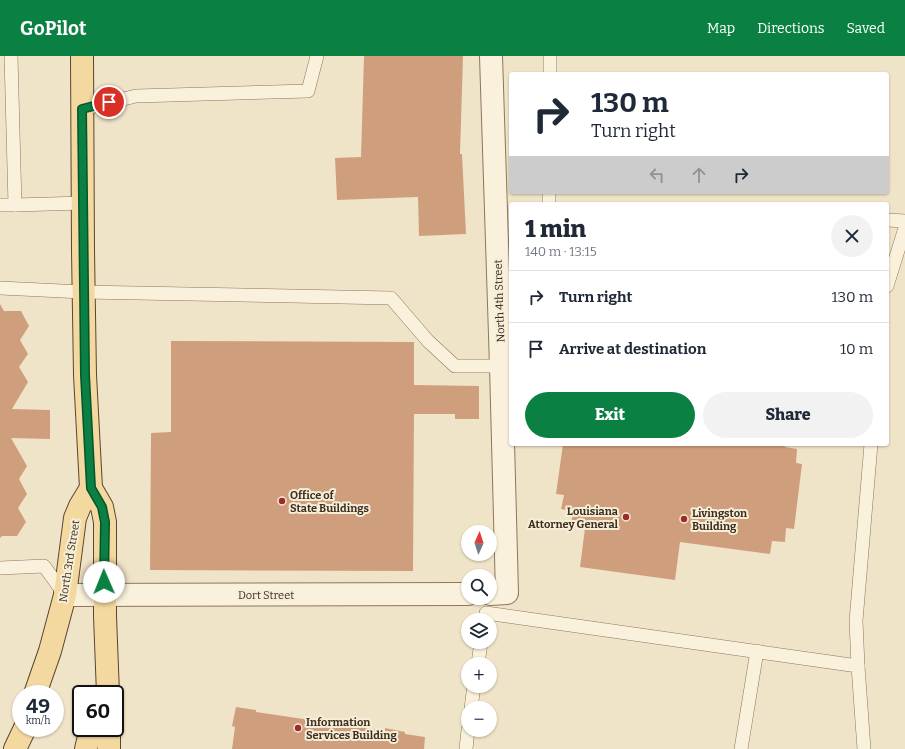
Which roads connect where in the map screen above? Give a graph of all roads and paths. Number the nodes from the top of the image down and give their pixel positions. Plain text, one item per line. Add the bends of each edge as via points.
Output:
1 (11, 56) edge
2 (82, 56) edge
3 (317, 56) edge
4 (492, 56) edge
5 (550, 56) edge
6 (550, 72) edge
7 (82, 109) junction
8 (83, 203) junction
9 (0, 204) edge
10 (14, 205) junction
11 (504, 218) edge
12 (889, 220) edge
13 (905, 221) edge
14 (905, 228) edge
15 (889, 280) edge
16 (0, 288) edge
17 (83, 292) junction
18 (501, 366) junction
19 (871, 446) edge
20 (91, 488) junction
21 (0, 568) edge
22 (492, 569) edge
23 (461, 594) edge
24 (65, 595) junction
25 (497, 605) edge
26 (105, 606) junction
27 (757, 651) junction
28 (858, 666) junction
29 (39, 685) edge
30 (99, 685) edge
31 (108, 685) edge
32 (21, 737) edge
33 (30, 737) edge
34 (89, 737) edge
35 (109, 737) edge
36 (467, 737) edge
37 (15, 749) edge
38 (28, 749) edge
39 (86, 749) edge
40 (109, 749) edge
41 (466, 749) edge
42 (741, 749) edge
43 (864, 749) edge

1 - 10 lane
2 - 7 main road
3 - 7 lane via 308,91 136,96
4 - 11 street, North 4th Street
5 - 6 lane
7 - 8 main road
8 - 10 lane
8 - 17 main road
9 - 10 lane
11 - 18 street, North 4th Street
12 - 13 lane
14 - 15 lane
16 - 17 lane
17 - 18 lane via 391,298 455,366
17 - 20 main road
18 - 22 street, North 4th Street
19 - 28 lane via 856,621
20 - 24 main road, North 3rd Street via 75,518
20 - 26 main road via 102,507 105,522
21 - 24 lane via 44,566
23 - 26 street, Dort Street
24 - 26 street, Dort Street
24 - 29 main road, North 3rd Street
25 - 27 lane
26 - 30 main road
26 - 31 main road
27 - 28 lane
27 - 42 lane
28 - 43 lane
32 - 37 main road
33 - 38 main road
34 - 39 main road
35 - 40 main road
36 - 41 lane

